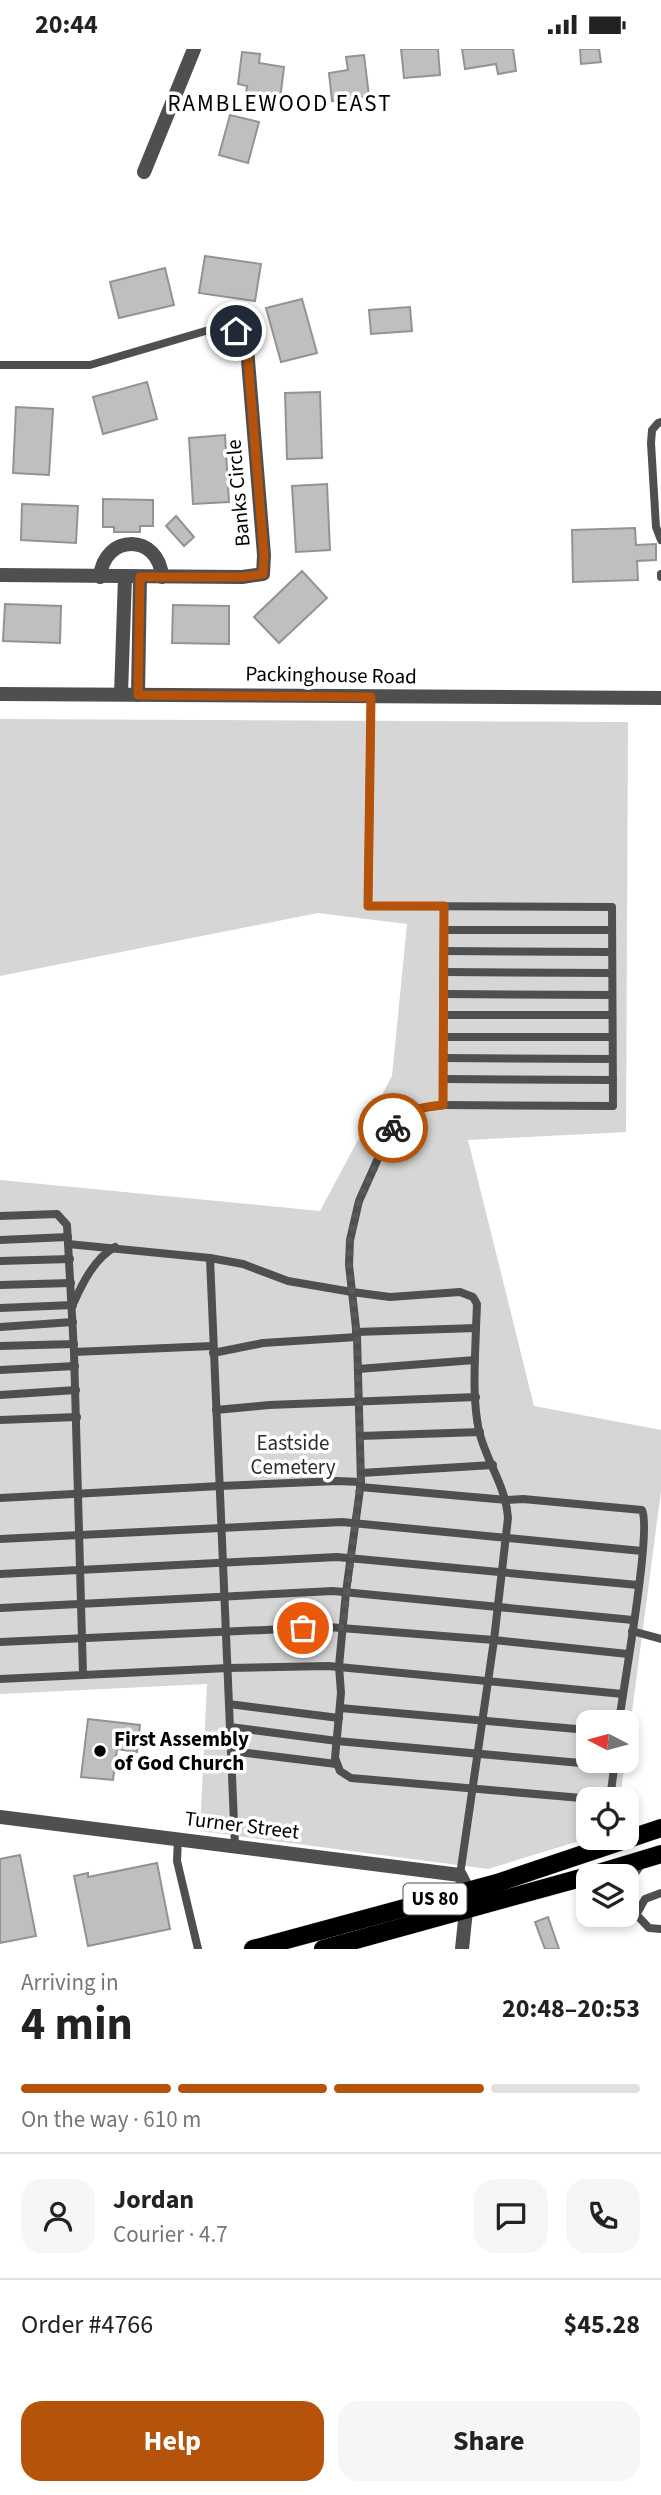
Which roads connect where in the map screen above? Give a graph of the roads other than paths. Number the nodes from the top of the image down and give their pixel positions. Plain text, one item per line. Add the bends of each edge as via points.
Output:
1 (194, 49) edge
2 (144, 172) dead end
3 (236, 331) joint
4 (0, 365) edge
5 (661, 422) edge
6 (658, 506) edge
7 (661, 540) edge
8 (0, 575) edge
9 (100, 577) junction
10 (125, 577) junction
11 (140, 577) junction
12 (162, 577) junction
13 (0, 694) edge
14 (121, 695) junction
15 (138, 695) junction
16 (371, 697) junction
17 (661, 698) edge
18 (444, 906) junction
19 (444, 930) junction
20 (612, 930) junction
21 (444, 951) junction
22 (612, 952) junction
23 (444, 972) junction
24 (612, 973) junction
25 (444, 995) junction
26 (612, 995) junction
27 (443, 1015) junction
28 (612, 1015) junction
29 (443, 1037) junction
30 (612, 1037) junction
31 (443, 1058) junction
32 (612, 1059) junction
33 (443, 1079) junction
34 (613, 1080) junction
35 (443, 1105) junction
36 (0, 1216) edge
37 (0, 1240) edge
38 (68, 1240) junction
39 (115, 1247) junction
40 (210, 1258) junction
41 (70, 1259) junction
42 (0, 1261) edge
43 (71, 1283) junction
44 (0, 1285) edge
45 (352, 1293) junction
46 (73, 1305) junction
47 (0, 1308) edge
48 (74, 1322) junction
49 (0, 1327) edge
50 (476, 1328) junction
51 (356, 1334) junction
52 (0, 1346) edge
53 (74, 1348) junction
54 (213, 1349) junction
55 (475, 1360) junction
56 (75, 1366) junction
57 (358, 1369) junction
58 (0, 1370) edge
59 (76, 1390) junction
60 (0, 1395) edge
61 (476, 1397) junction
62 (359, 1401) junction
63 (216, 1410) junction
64 (77, 1417) junction
65 (0, 1420) edge
66 (480, 1432) junction
67 (360, 1436) junction
68 (493, 1465) junction
69 (361, 1481) junction
70 (220, 1486) junction
71 (80, 1494) junction
72 (0, 1498) edge
73 (507, 1500) junction
74 (355, 1523) junction
75 (222, 1528) junction
76 (80, 1535) junction
77 (506, 1538) junction
78 (0, 1539) edge
79 (642, 1551) junction
80 (349, 1558) junction
81 (223, 1562) junction
82 (80, 1570) junction
83 (502, 1572) junction
84 (0, 1574) edge
85 (638, 1585) junction
86 (346, 1593) junction
87 (225, 1597) junction
88 (81, 1604) junction
89 (497, 1607) junction
90 (0, 1608) edge
91 (633, 1620) junction
92 (343, 1627) junction
93 (632, 1631) junction
94 (226, 1632) junction
95 (82, 1638) junction
96 (661, 1639) edge
97 (494, 1640) junction
98 (0, 1642) edge
99 (628, 1654) junction
100 (339, 1666) junction
101 (228, 1668) junction
102 (83, 1675) junction
103 (0, 1679) edge
104 (488, 1681) junction
105 (623, 1694) junction
106 (229, 1704) junction
107 (621, 1710) edge
108 (340, 1713) junction
109 (482, 1720) junction
110 (230, 1727) junction
111 (576, 1729) edge
112 (337, 1741) junction
113 (231, 1751) junction
114 (477, 1755) junction
115 (576, 1761) edge
116 (336, 1763) junction
117 (472, 1788) junction
118 (576, 1797) edge
119 (0, 1817) edge
120 (661, 1828) edge
121 (639, 1834) edge
122 (178, 1838) junction
123 (235, 1846) junction
124 (585, 1850) edge
125 (652, 1856) edge
126 (627, 1864) edge
127 (639, 1871) edge
128 (576, 1877) edge
129 (465, 1891) junction
130 (661, 1893) edge
131 (639, 1910) edge
132 (639, 1918) edge
133 (661, 1929) edge
134 (351, 1945) edge
135 (198, 1949) edge
136 (253, 1949) edge
137 (323, 1949) edge
138 (462, 1949) edge

1 - 2 street
3 - 4 lane via 219,327 90,365
3 - 12 street, Banks Circle via 247,348 263,574
5 - 6 lane via 652,430 651,443
6 - 7 lane via 656,527
8 - 9 street, Banks Circle
9 - 10 street, Banks Circle
9 - 12 street via 110,552 117,546 135,544 152,552
10 - 11 street, Banks Circle
10 - 14 street
11 - 12 street, Banks Circle
11 - 15 street
13 - 14 street, Packinghouse Road
14 - 15 street, Packinghouse Road
15 - 16 street, Packinghouse Road
16 - 17 street, Packinghouse Road
16 - 18 lane via 368,906
18 - 19 lane
18 - 20 lane via 612,907
19 - 20 lane
19 - 21 lane
20 - 22 lane
21 - 22 lane
21 - 23 lane
22 - 24 lane
23 - 24 lane
23 - 25 lane
24 - 26 lane
25 - 26 lane
25 - 27 lane
26 - 28 lane
27 - 28 lane
27 - 29 lane
28 - 30 lane
29 - 30 lane
29 - 31 lane
30 - 32 lane
31 - 32 lane
31 - 33 lane
32 - 34 lane
33 - 34 lane
33 - 35 lane
34 - 35 lane via 613,1106
35 - 45 lane via 413,1109 389,1133 353,1221
36 - 38 lane via 57,1214 67,1225
37 - 38 lane
38 - 39 lane
38 - 41 lane
39 - 40 lane
39 - 46 lane via 97,1263
40 - 45 lane via 243,1264 288,1282
40 - 54 lane
41 - 42 lane
41 - 43 lane
43 - 44 lane
43 - 46 lane
45 - 50 lane via 390,1297 460,1292 477,1304
45 - 51 lane
46 - 47 lane
46 - 48 lane
48 - 49 lane
48 - 53 lane
50 - 51 lane
50 - 55 lane
51 - 54 lane
51 - 57 lane
52 - 53 lane
53 - 54 lane
53 - 56 lane
54 - 63 lane
55 - 57 lane
55 - 61 lane
56 - 58 lane
56 - 59 lane
57 - 62 lane
59 - 60 lane
59 - 64 lane
61 - 62 lane
61 - 66 lane
62 - 63 lane
62 - 67 lane
63 - 70 lane
64 - 65 lane
64 - 71 lane
66 - 67 lane
66 - 68 lane
67 - 69 lane
68 - 69 lane
68 - 73 lane
69 - 70 lane
69 - 73 lane
69 - 74 lane
70 - 71 lane
70 - 75 lane
71 - 72 lane
71 - 76 lane
73 - 77 lane
73 - 79 lane via 642,1510
74 - 75 lane
74 - 77 lane
74 - 80 lane
75 - 76 lane
75 - 81 lane
76 - 78 lane
76 - 82 lane
77 - 79 lane
77 - 83 lane
79 - 85 lane
80 - 81 lane
80 - 83 lane
80 - 86 lane
81 - 82 lane
81 - 87 lane
82 - 84 lane
82 - 88 lane
83 - 85 lane
83 - 89 lane
85 - 91 lane
86 - 87 lane
86 - 89 lane
86 - 92 lane
87 - 88 lane
87 - 94 lane
88 - 90 lane
88 - 95 lane
89 - 91 lane
89 - 97 lane
91 - 93 lane
92 - 94 lane
92 - 97 lane
92 - 100 lane
93 - 96 lane
93 - 99 lane
94 - 95 lane
94 - 101 lane
95 - 98 lane
95 - 102 lane
97 - 99 lane
97 - 104 lane
99 - 105 lane
100 - 101 lane
100 - 104 lane
100 - 108 lane
101 - 102 lane
101 - 106 lane
102 - 103 lane
104 - 105 lane
104 - 109 lane
105 - 107 lane
106 - 108 lane
106 - 110 lane
108 - 109 lane
108 - 112 lane
109 - 111 lane
109 - 114 lane
110 - 112 lane
110 - 113 lane
112 - 114 lane
112 - 116 lane
113 - 116 lane
113 - 123 lane
114 - 115 lane
114 - 117 lane
116 - 117 lane via 351,1778
117 - 118 lane
117 - 129 lane
119 - 122 street, Turner Street
120 - 121 main road, US 80
122 - 123 street, Turner Street
122 - 135 lane via 177,1861
123 - 129 street, Turner Street
124 - 129 main road, US 80
125 - 126 main road, US 80
125 - 127 lane
128 - 129 main road, US 80
129 - 134 main road, US 80
129 - 136 main road, US 80
129 - 138 street
130 - 131 lane via 645,1899
132 - 133 lane via 649,1928
134 - 137 main road, US 80

